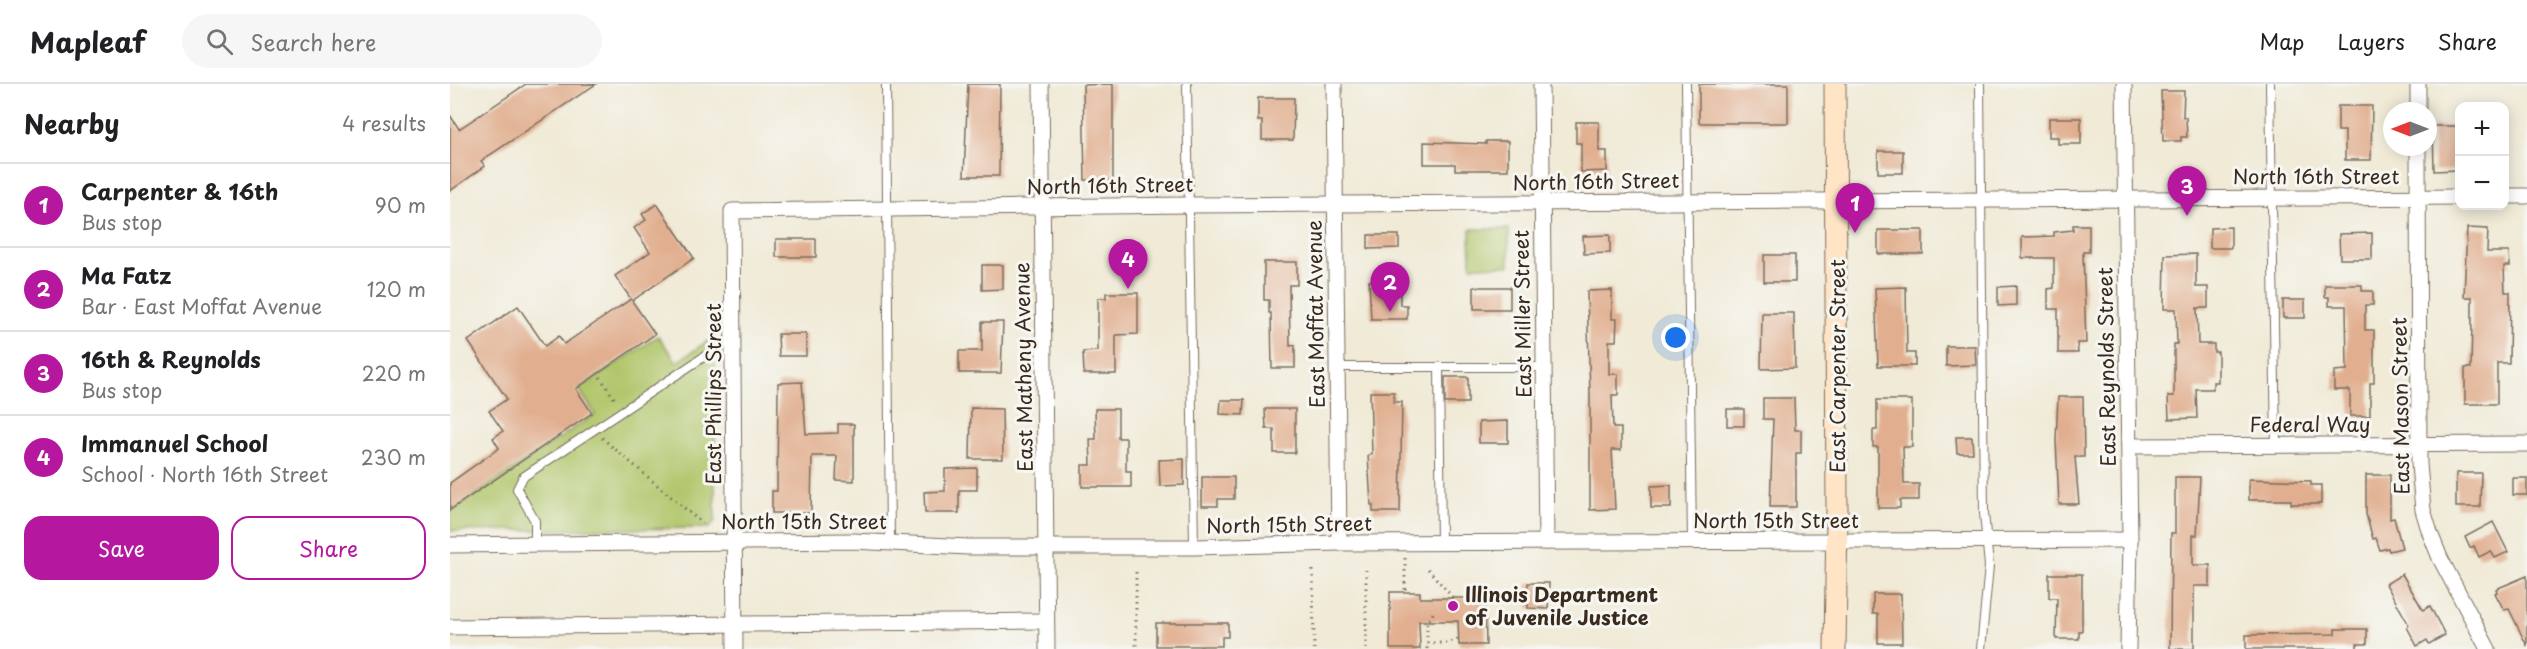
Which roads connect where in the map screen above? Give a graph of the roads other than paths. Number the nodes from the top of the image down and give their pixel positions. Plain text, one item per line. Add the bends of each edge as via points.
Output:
1 (886, 84) edge
2 (1041, 84) edge
3 (1187, 84) edge
4 (1334, 84) edge
5 (1541, 84) edge
6 (1686, 84) edge
7 (1834, 84) edge
8 (1980, 84) edge
9 (2124, 84) edge
10 (2270, 84) edge
11 (2418, 84) edge
12 (2418, 102) edge
13 (2418, 156) edge
14 (2455, 196) edge
15 (2509, 196) edge
16 (2527, 196) edge
17 (2419, 197) junction
18 (2125, 198) junction
19 (2271, 198) junction
20 (1980, 200) junction
21 (1686, 201) junction
22 (1836, 201) junction
23 (1541, 203) junction
24 (1334, 204) junction
25 (1188, 205) junction
26 (1042, 206) junction
27 (888, 208) junction
28 (732, 211) joint
29 (734, 337) junction
30 (1337, 367) junction
31 (1545, 367) junction
32 (1439, 368) junction
33 (2527, 444) edge
34 (2420, 445) junction
35 (2129, 446) junction
36 (2276, 446) junction
37 (1987, 539) junction
38 (2130, 540) junction
39 (1692, 541) junction
40 (1838, 541) junction
41 (735, 542) junction
42 (890, 542) junction
43 (1545, 542) junction
44 (1339, 543) junction
45 (1441, 543) junction
46 (450, 545) edge
47 (535, 545) junction
48 (1046, 547) junction
49 (1194, 547) junction
50 (1046, 621) junction
51 (735, 624) junction
52 (450, 627) edge
53 (735, 649) edge
54 (1047, 649) edge
55 (1835, 649) edge
56 (1981, 649) edge
57 (2128, 649) edge
58 (2487, 649) edge

1 - 27 lane
2 - 26 street, East Matheny Avenue
3 - 25 lane
4 - 24 street, East Moffat Avenue
5 - 23 street, East Miller Street
6 - 21 lane
7 - 22 street, East Carpenter Street
8 - 20 lane
9 - 18 street, East Reynolds Street
10 - 19 lane
11 - 12 street
13 - 17 street, East Mason Street
14 - 17 street, North 16th Street
15 - 16 street
17 - 19 street, North 16th Street
17 - 34 street, East Mason Street
18 - 19 street, North 16th Street
18 - 20 street, North 16th Street
18 - 35 street, East Reynolds Street
19 - 36 lane
20 - 22 street, North 16th Street
20 - 37 lane
21 - 22 street, North 16th Street
21 - 23 street, North 16th Street
21 - 39 lane
22 - 40 street, East Carpenter Street
23 - 24 street, North 16th Street
23 - 31 street, East Miller Street
24 - 25 street, North 16th Street
24 - 30 street, East Moffat Avenue
25 - 26 street, North 16th Street
25 - 49 lane
26 - 27 street, North 16th Street
26 - 48 street, East Matheny Avenue
27 - 28 street, North 16th Street
27 - 42 lane
28 - 29 street, East Phillips Street
29 - 41 street, East Phillips Street
29 - 47 lane via 523,477 517,489 535,520
30 - 32 lane
30 - 44 street, East Moffat Avenue
31 - 32 lane
31 - 43 street, East Miller Street
32 - 45 lane
33 - 34 street, Federal Way
34 - 36 street, Federal Way
34 - 58 street, East Mason Street via 2423,510 2430,533
35 - 36 street, Federal Way
35 - 38 street, East Reynolds Street
37 - 38 street, North 15th Street
37 - 40 street, North 15th Street
37 - 56 lane via 1989,566
38 - 57 street, East Reynolds Street
39 - 40 street, North 15th Street
39 - 43 street, North 15th Street
40 - 55 street, East Carpenter Street
41 - 42 street, North 15th Street
41 - 47 street, North 15th Street
41 - 51 street, East Phillips Street
42 - 48 street, North 15th Street
43 - 45 street, North 15th Street
44 - 45 street, North 15th Street
44 - 49 street, North 15th Street
46 - 47 street, North 15th Street
48 - 49 street, North 15th Street
48 - 50 street, East Matheny Avenue
50 - 51 street
50 - 54 street, East Matheny Avenue
51 - 52 street
51 - 53 street, East Phillips Street

